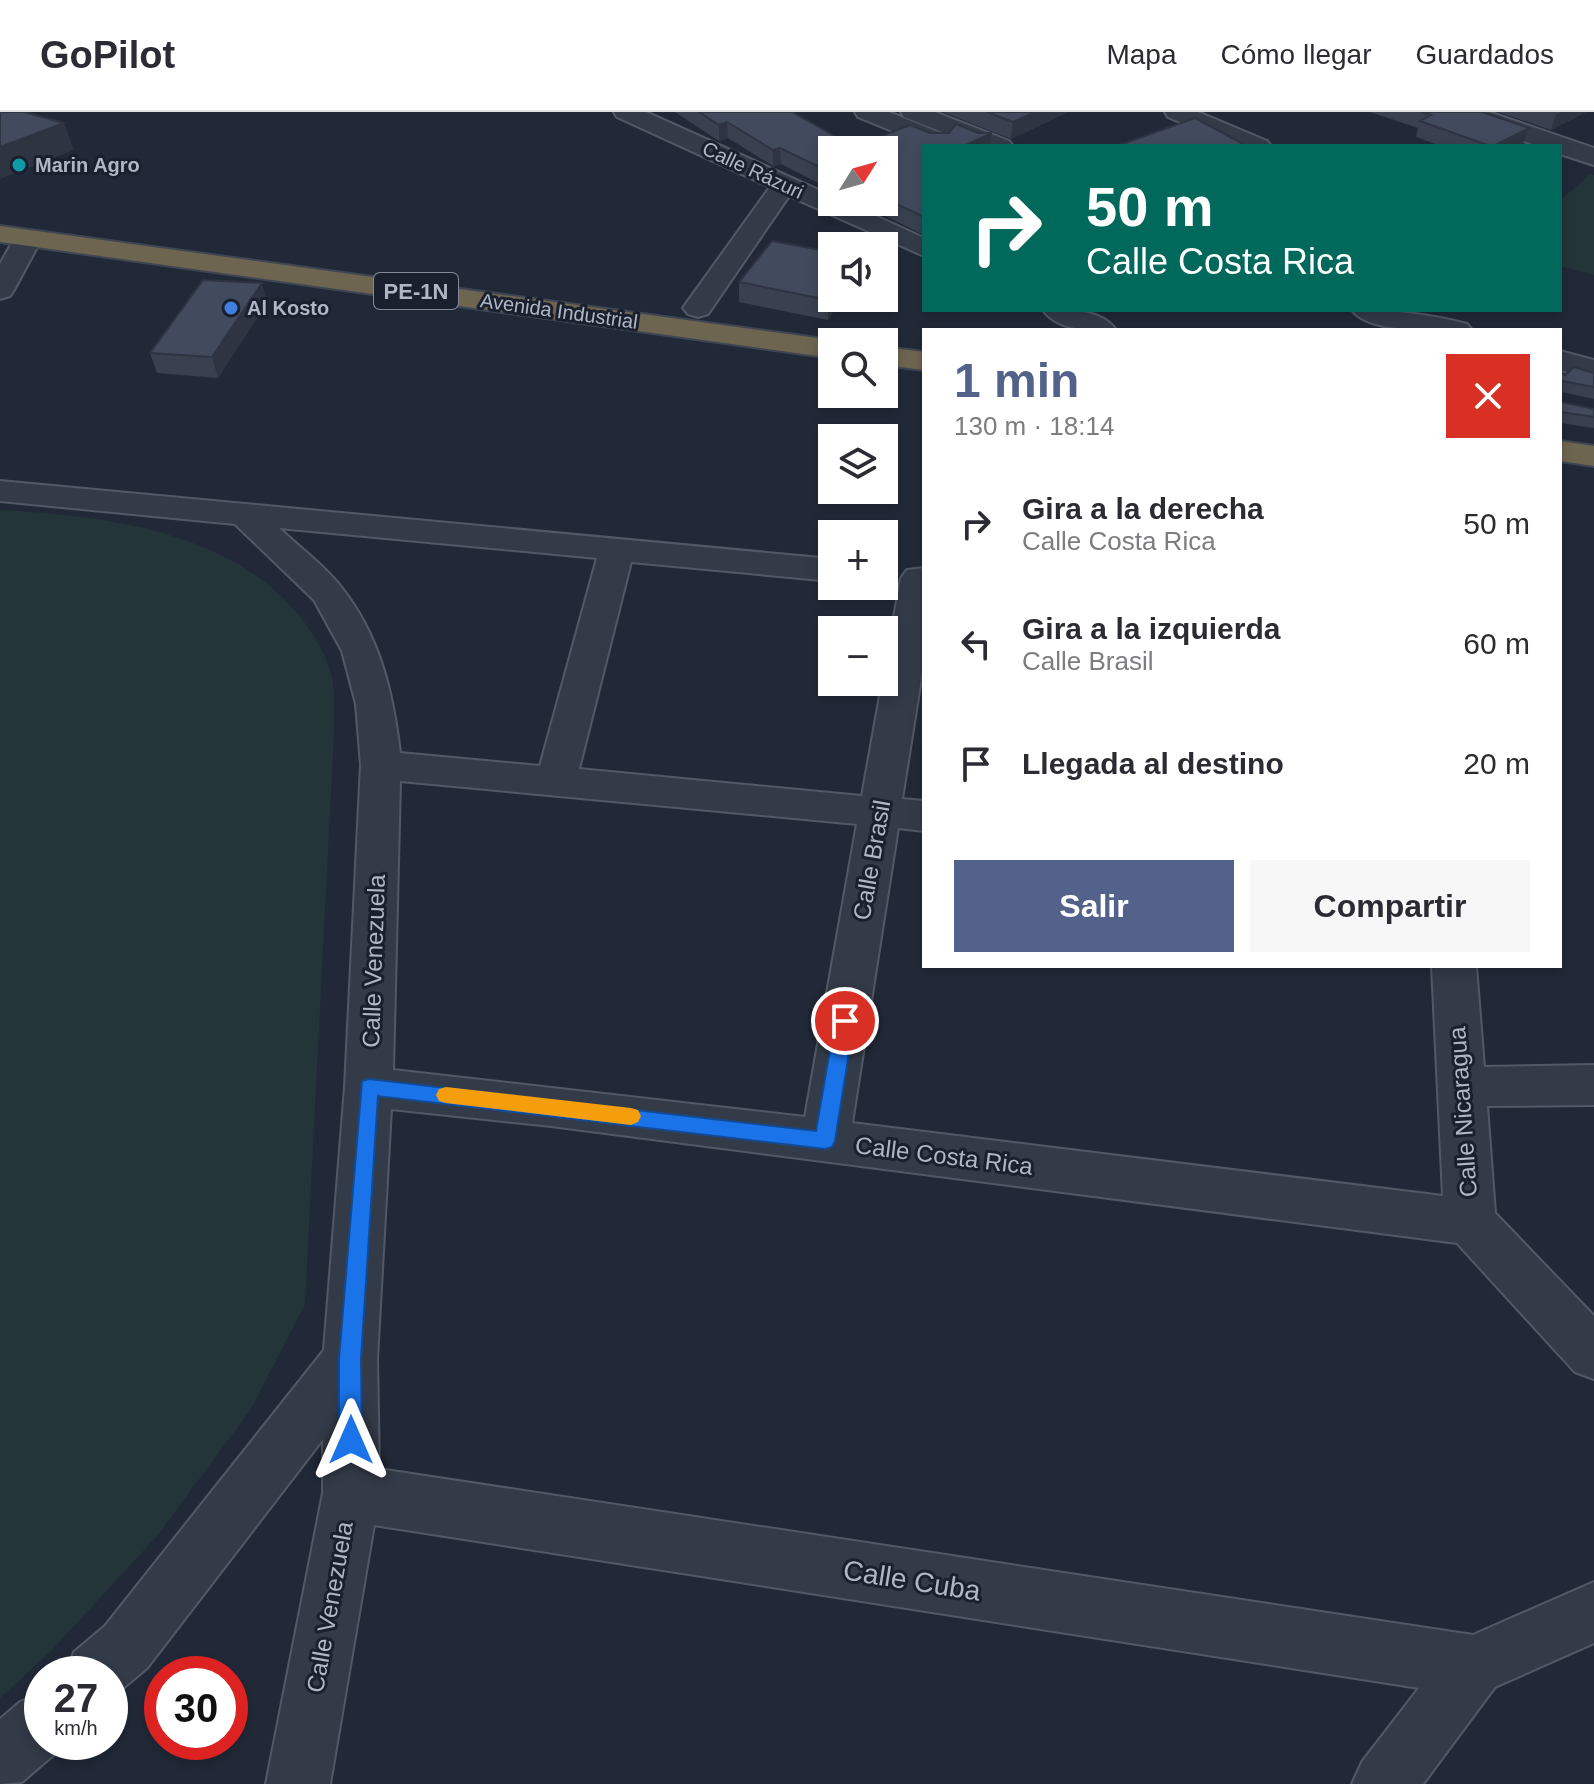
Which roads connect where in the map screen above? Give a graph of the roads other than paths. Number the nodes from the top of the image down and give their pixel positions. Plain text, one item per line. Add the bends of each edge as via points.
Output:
1 (626, 112) edge
2 (913, 112) edge
3 (1177, 112) edge
4 (1465, 112) edge
5 (880, 114) edge
6 (948, 144) edge
7 (995, 144) edge
8 (1253, 144) edge
9 (1557, 144) edge
10 (1562, 146) edge
11 (1594, 157) edge
12 (1571, 173) dead end
13 (785, 184) junction
14 (14, 236) edge
15 (922, 247) edge
16 (0, 290) edge
17 (698, 308) dead end
18 (1062, 312) edge
19 (1097, 328) edge
20 (818, 347) edge
21 (898, 358) edge
22 (922, 361) edge
23 (1562, 361) edge
24 (1594, 370) edge
25 (1562, 451) edge
26 (1594, 456) edge
27 (0, 491) edge
28 (246, 515) junction
29 (617, 550) junction
30 (818, 569) edge
31 (909, 578) edge
32 (381, 765) junction
33 (556, 781) junction
34 (880, 813) junction
35 (922, 816) edge
36 (1454, 968) edge
37 (1594, 1085) edge
38 (369, 1087) junction
39 (1460, 1087) junction
40 (825, 1141) junction
41 (1470, 1222) junction
42 (1594, 1354) edge
43 (350, 1359) junction
44 (351, 1493) junction
45 (1594, 1612) edge
46 (116, 1656) edge
47 (1474, 1666) junction
48 (24, 1739) edge
49 (0, 1760) edge
50 (298, 1784) edge
51 (1384, 1784) edge

1 - 13 street, Calle Rázuri
2 - 7 street
3 - 8 street
4 - 9 street
5 - 6 street
10 - 11 street
11 - 12 street
13 - 15 street, Calle Rázuri
13 - 17 street
14 - 16 street
14 - 20 highway, Avenida Industrial / PE-1N
18 - 19 street
21 - 22 highway
23 - 24 street
25 - 26 highway
27 - 28 street
28 - 29 street
28 - 32 street, Calle Venezuela via 328,594 361,651 375,704
29 - 30 street
29 - 33 street
31 - 34 street, Calle Brasil
32 - 33 street
32 - 38 street, Calle Venezuela
33 - 34 street
34 - 35 street
34 - 40 street, Calle Brasil
36 - 39 street, Calle Nicaragua
37 - 39 street
38 - 40 street, Calle Costa Rica
38 - 43 street, Calle Venezuela
39 - 41 street, Calle Nicaragua
40 - 41 street, Calle Costa Rica
41 - 42 street, Calle Nicaragua
43 - 44 street, Calle Venezuela
43 - 46 street
44 - 47 street, Calle Cuba
44 - 50 street, Calle Venezuela
45 - 47 street
47 - 51 street
48 - 49 street

